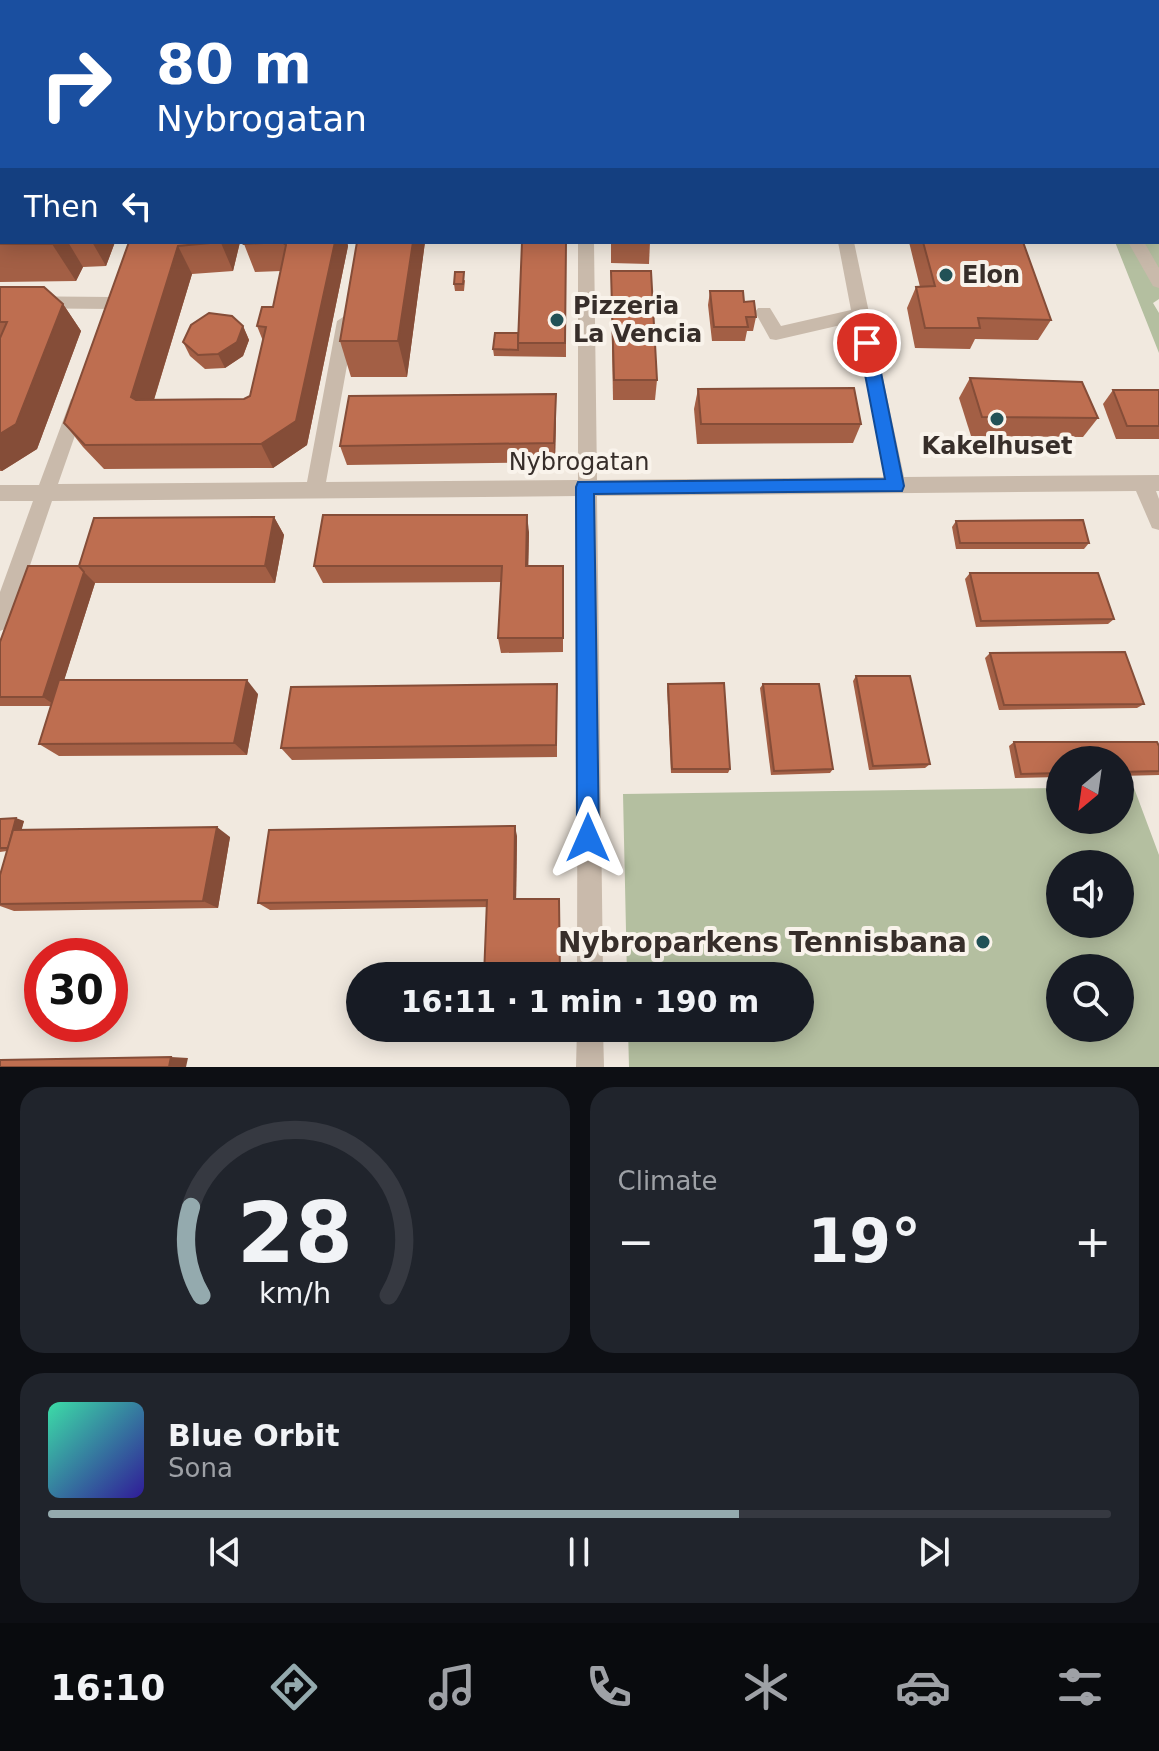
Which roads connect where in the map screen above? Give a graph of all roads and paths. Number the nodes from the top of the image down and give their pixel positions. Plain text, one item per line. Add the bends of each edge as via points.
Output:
1 (586, 244) edge
2 (846, 244) edge
3 (1137, 244) edge
4 (1159, 282) edge
5 (350, 299) edge
6 (0, 302) edge
7 (112, 304) edge
8 (764, 312) dead end
9 (861, 314) junction
10 (81, 390) edge
11 (1150, 483) edge
12 (896, 486) junction
13 (585, 487) junction
14 (315, 490) junction
15 (0, 493) edge
16 (46, 493) junction
17 (1159, 522) edge
18 (11, 575) edge
19 (0, 621) edge
20 (590, 962) edge
21 (590, 1042) edge
22 (590, 1067) edge

1 - 13 street
2 - 9 street
3 - 4 street
5 - 14 street
6 - 7 street
8 - 9 street via 776,334
9 - 12 street
10 - 16 street
11 - 12 street, Nybrogatan
11 - 17 street
12 - 13 street, Nybrogatan
13 - 14 street, Nybrogatan
13 - 20 street
14 - 16 street, Nybrogatan
15 - 16 street, Nybrogatan
16 - 18 street
18 - 19 street
21 - 22 street

